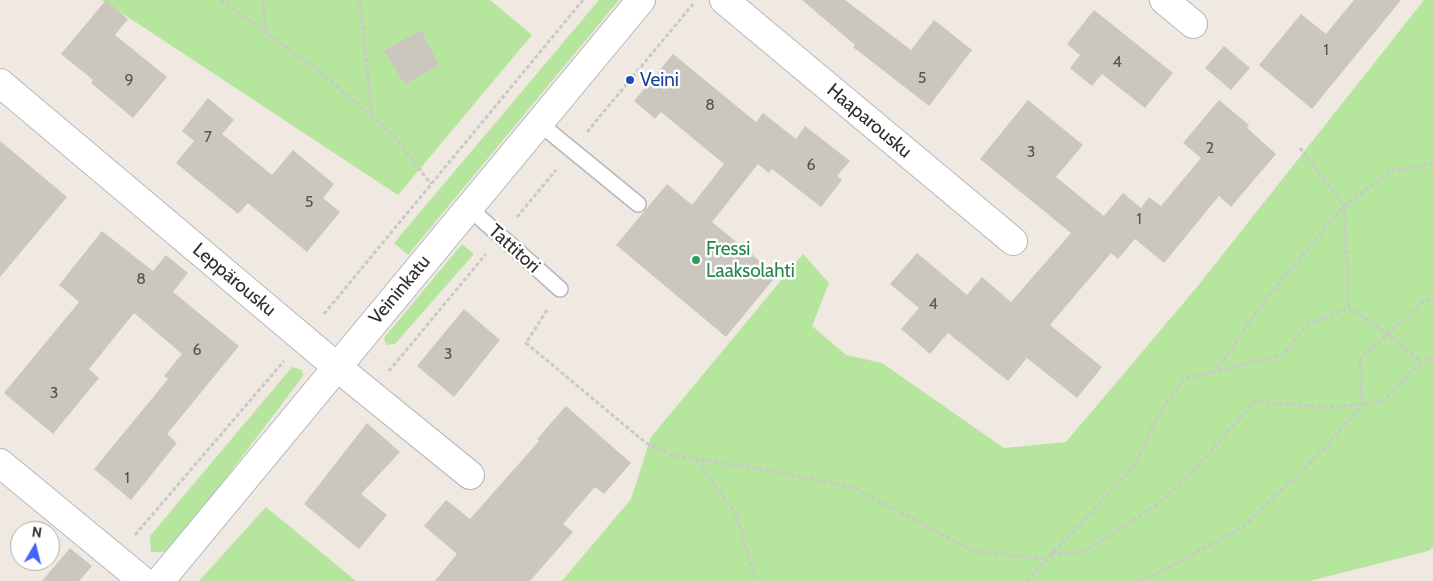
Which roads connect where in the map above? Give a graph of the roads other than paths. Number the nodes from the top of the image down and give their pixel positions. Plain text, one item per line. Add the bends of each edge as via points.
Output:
1 (640, 0) edge
2 (724, 0) edge
3 (1164, 0) edge
4 (1192, 24) dead end
5 (0, 83) edge
6 (539, 123) junction
7 (638, 204) dead end
8 (469, 208) junction
9 (1013, 241) dead end
10 (560, 289) road end
11 (337, 367) junction
12 (0, 463) edge
13 (470, 476) dead end
14 (143, 581) edge
15 (160, 581) edge

1 - 6 street, Veininkatu
2 - 9 street, Haaparousku
3 - 4 street
5 - 11 street, Leppärousku
6 - 7 lane
6 - 8 street, Veininkatu
8 - 10 lane, Tattitori
8 - 11 street, Veininkatu
11 - 13 street, Leppärousku
11 - 15 street, Veininkatu
12 - 14 street

